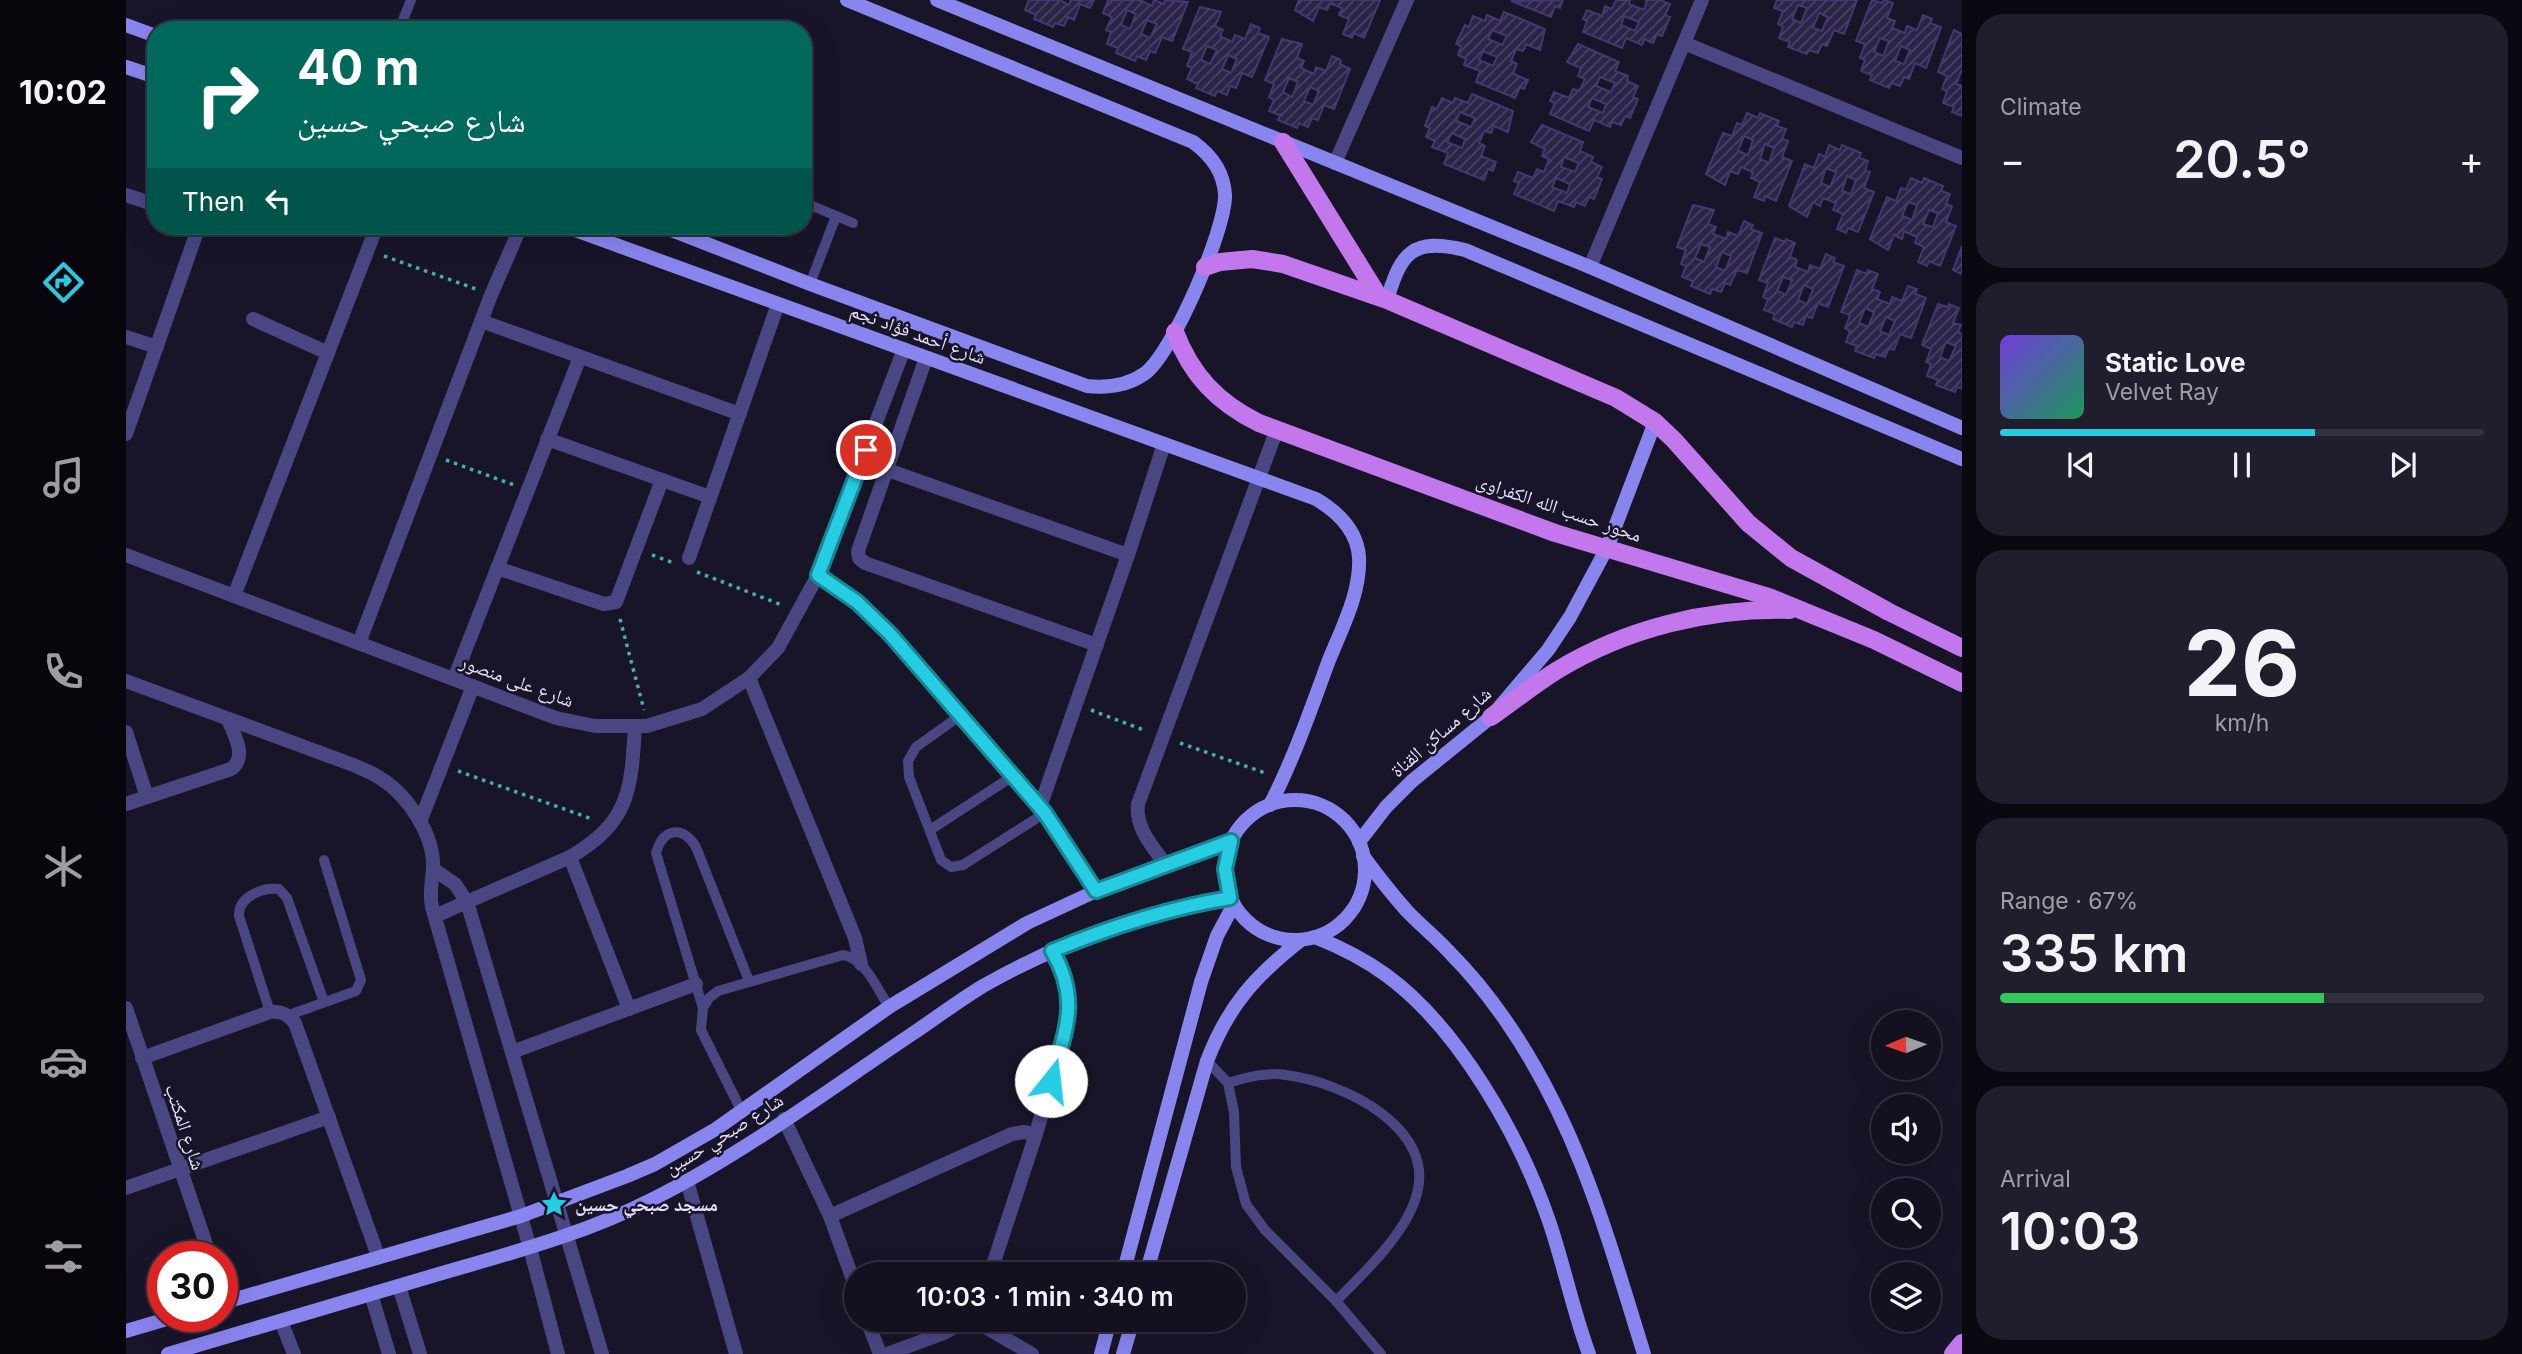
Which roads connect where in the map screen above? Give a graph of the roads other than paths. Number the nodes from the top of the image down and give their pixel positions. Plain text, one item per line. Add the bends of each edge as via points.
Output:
1 (411, 0) edge
2 (847, 0) edge
3 (937, 0) edge
4 (1407, 0) edge
5 (1702, 0) edge
6 (403, 21) edge
7 (126, 25) edge
8 (147, 33) edge
9 (1684, 43) junction
10 (126, 67) edge
11 (147, 75) edge
12 (1283, 142) junction
13 (1962, 158) edge
14 (1335, 163) junction
15 (126, 195) edge
16 (147, 202) edge
17 (812, 206) edge
18 (836, 216) junction
19 (853, 223) dead end
20 (196, 235) edge
21 (374, 235) edge
22 (517, 235) edge
23 (589, 235) edge
24 (684, 235) edge
25 (1205, 267) junction
26 (1590, 267) junction
27 (810, 284) junction
28 (1383, 299) junction
29 (779, 304) junction
30 (253, 319) dead end
31 (481, 321) junction
32 (1175, 332) junction
33 (126, 337) edge
34 (157, 347) junction
35 (904, 349) junction
36 (328, 353) junction
37 (580, 356) junction
38 (926, 358) junction
39 (740, 414) junction
40 (1655, 422) junction
41 (1962, 428) edge
42 (1277, 429) junction
43 (126, 434) edge
44 (547, 439) junction
45 (1164, 444) junction
46 (1962, 458) edge
47 (885, 469) junction
48 (1258, 478) junction
49 (662, 480) junction
50 (710, 497) junction
51 (1607, 548) junction
52 (126, 555) edge
53 (1128, 555) junction
54 (689, 558) dead end
55 (497, 568) junction
56 (818, 575) junction
57 (234, 596) junction
58 (1805, 610) junction
59 (359, 643) junction
60 (1097, 645) junction
61 (1962, 648) edge
62 (749, 678) junction
63 (454, 679) junction
64 (126, 681) edge
65 (1962, 683) edge
66 (474, 686) junction
67 (961, 715) junction
68 (1491, 717) junction
69 (228, 719) junction
70 (641, 726) junction
71 (126, 732) edge
72 (1013, 776) junction
73 (147, 797) junction
74 (126, 804) edge
75 (1269, 804) junction
76 (1042, 810) junction
77 (420, 822) junction
78 (930, 830) junction
79 (1231, 841) junction
80 (1361, 849) junction
81 (570, 857) junction
82 (324, 860) dead end
83 (1166, 865) junction
84 (433, 869) junction
85 (1096, 891) junction
86 (1232, 901) junction
87 (467, 902) junction
88 (435, 916) junction
89 (1308, 939) junction
90 (1052, 951) junction
91 (861, 964) junction
92 (749, 981) junction
93 (696, 984) junction
94 (324, 1002) junction
95 (889, 1007) junction
96 (126, 1008) edge
97 (703, 1008) junction
98 (629, 1009) junction
99 (270, 1012) junction
100 (289, 1015) junction
101 (512, 1052) junction
102 (142, 1058) junction
103 (1207, 1061) junction
104 (1228, 1083) junction
105 (742, 1112) junction
106 (329, 1117) junction
107 (784, 1119) junction
108 (1036, 1134) junction
109 (179, 1170) junction
110 (687, 1181) junction
111 (126, 1188) edge
112 (557, 1204) junction
113 (521, 1216) junction
114 (830, 1216) junction
115 (565, 1236) junction
116 (205, 1241) edge
117 (530, 1248) junction
118 (378, 1256) junction
119 (847, 1262) edge
120 (994, 1262) edge
121 (1126, 1262) edge
122 (1149, 1262) edge
123 (399, 1286) junction
124 (238, 1294) edge
125 (371, 1294) junction
126 (1336, 1301) junction
127 (281, 1321) junction
128 (147, 1325) edge
129 (126, 1331) edge
130 (872, 1332) edge
131 (946, 1332) edge
132 (994, 1332) edge
133 (1107, 1332) edge
134 (1129, 1332) edge
135 (1962, 1343) edge
136 (168, 1354) edge
137 (294, 1354) edge
138 (389, 1354) edge
139 (420, 1354) edge
140 (558, 1354) edge
141 (602, 1354) edge
142 (737, 1354) edge
143 (880, 1354) edge
144 (887, 1354) edge
145 (1032, 1354) edge
146 (1101, 1354) edge
147 (1123, 1354) edge
148 (1381, 1354) edge
149 (1589, 1354) edge
150 (1644, 1354) edge
151 (1953, 1354) edge

1 - 6 lane
2 - 25 street, شارع أحمد فؤاد نجم via 1203,149 1219,169 1225,193 1222,219
3 - 12 street
4 - 14 street
5 - 9 street
7 - 8 street
9 - 13 street
9 - 26 street
10 - 11 street
12 - 14 street
12 - 28 main road
14 - 26 street
15 - 16 street
17 - 18 lane
18 - 19 lane
18 - 27 lane
20 - 34 street
21 - 36 street
22 - 31 street
23 - 29 street, شارع أحمد فؤاد نجم
24 - 27 street, شارع أحمد فؤاد نجم
25 - 28 main road via 1236,259 1268,260
25 - 32 street, شارع أحمد فؤاد نجم
26 - 41 street
27 - 32 street, شارع أحمد فؤاد نجم via 1087,386 1117,386 1144,374 1165,352
28 - 40 main road via 1616,398
28 - 46 street via 1409,254 1441,244 1465,250
29 - 35 street, شارع أحمد فؤاد نجم
29 - 39 street
30 - 36 street
31 - 37 street
31 - 59 street
32 - 42 main road, محور حسب الله الكفراوى via 1190,365 1214,393 1243,415
33 - 34 street
34 - 43 street
35 - 38 street, شارع أحمد فؤاد نجم
35 - 56 street, شارع على منصور
36 - 57 street
37 - 39 street
37 - 44 street
38 - 45 street, شارع أحمد فؤاد نجم
38 - 47 street
39 - 50 street
40 - 51 street, شارع مساكن القناة
40 - 61 main road via 1748,523 1791,558
42 - 48 street
42 - 51 main road, محور حسب الله الكفراوى via 1555,533
44 - 49 street
44 - 55 street
45 - 48 street, شارع أحمد فؤاد نجم
45 - 53 street
47 - 53 street
47 - 60 street via 858,551 862,561
48 - 75 street via 1331,508 1345,520 1359,555 1355,591 1287,769
48 - 83 street via 1138,804 1143,831
49 - 50 street
49 - 55 street via 616,602 604,604
50 - 54 street
51 - 58 main road, محور حسب الله الكفراوى
51 - 68 street, شارع مساكن القناة via 1548,650
52 - 57 street, شارع على منصور
53 - 60 street
55 - 63 street
56 - 62 street, شارع على منصور via 778,648
56 - 67 street via 874,617
57 - 59 street, شارع على منصور
58 - 65 main road, محور حسب الله الكفراوى
58 - 68 main road via 1731,612 1658,626 1589,653
59 - 63 street, شارع على منصور
60 - 76 street
62 - 70 street, شارع على منصور via 702,709
62 - 91 street via 855,938
63 - 66 street, شارع على منصور
64 - 69 street
66 - 70 street, شارع على منصور via 556,718 595,726
66 - 77 street
67 - 72 street
67 - 78 lane via 916,747 908,761 909,777
68 - 80 street, شارع مساكن القناة via 1386,807
69 - 73 street via 240,752 236,765
69 - 77 street via 382,779 404,798
70 - 81 street via 626,797 610,825
71 - 73 street
72 - 76 street
72 - 78 lane
73 - 74 street
75 - 79 street via 1247,819
75 - 80 street via 1315,803 1352,829
76 - 78 lane via 957,867 941,860
76 - 85 street
77 - 84 street
79 - 83 street, شارع صبحي حسين
79 - 86 street via 1225,869
80 - 89 street via 1363,886 1354,906 1341,923
80 - 150 street via 1407,911 1480,987 1549,1092 1595,1195
81 - 87 street
81 - 98 street
82 - 94 lane via 361,980 356,991
83 - 85 street, شارع صبحي حسين
84 - 87 street via 455,884
84 - 88 street via 430,895
85 - 95 street, شارع صبحي حسين via 994,941
86 - 89 street via 1255,928 1285,940
86 - 90 street, شارع صبحي حسين via 1150,915
86 - 121 street via 1201,982
87 - 88 street
87 - 101 street
88 - 113 street
89 - 103 street via 1269,965 1238,999
89 - 149 street via 1364,960 1407,991 1473,1071 1533,1180
90 - 107 street, شارع صبحي حسين via 981,988
90 - 108 street via 1067,981 1068,1011
91 - 92 lane via 850,956 836,956
91 - 95 lane
92 - 93 lane via 696,847 690,837 679,832 659,842 656,853
92 - 97 lane via 718,991
93 - 97 lane
93 - 98 street
94 - 99 lane via 287,898 273,888 246,898 239,909
94 - 100 lane
95 - 105 street, شارع صبحي حسين
96 - 102 street, شارع المكتب
97 - 105 lane via 701,1030
98 - 101 street
99 - 100 street
99 - 102 street
100 - 106 street
101 - 112 street
102 - 109 street, شارع المكتب
103 - 104 lane
103 - 122 street
104 - 126 lane via 1236,1167 1246,1203 1265,1230
104 - 126 lane via 1254,1075 1283,1074 1318,1080 1362,1099 1394,1122 1408,1142 1419,1180 1416,1199 1372,1266
105 - 112 street, شارع صبحي حسين via 655,1164
106 - 109 street
106 - 118 street
107 - 110 street, شارع صبحي حسين
107 - 114 street
108 - 114 street via 1012,1134
108 - 120 street
109 - 111 street
109 - 116 street, شارع المكتب
110 - 115 street, شارع صبحي حسين via 612,1219
110 - 142 street
112 - 113 street, شارع صبحي حسين
112 - 115 street
113 - 117 street
113 - 118 street, شارع صبحي حسين
114 - 119 street
115 - 117 street, شارع صبحي حسين
115 - 141 street
117 - 123 street, شارع صبحي حسين
117 - 140 street
118 - 124 street, شارع صبحي حسين
123 - 125 street, شارع صبحي حسين
123 - 139 street
125 - 127 street, شارع صبحي حسين
125 - 138 street
126 - 148 lane
127 - 136 street, شارع صبحي حسين
127 - 137 street
128 - 129 street
130 - 143 street
131 - 144 street
132 - 145 street
133 - 146 street
134 - 147 street
135 - 151 main road

